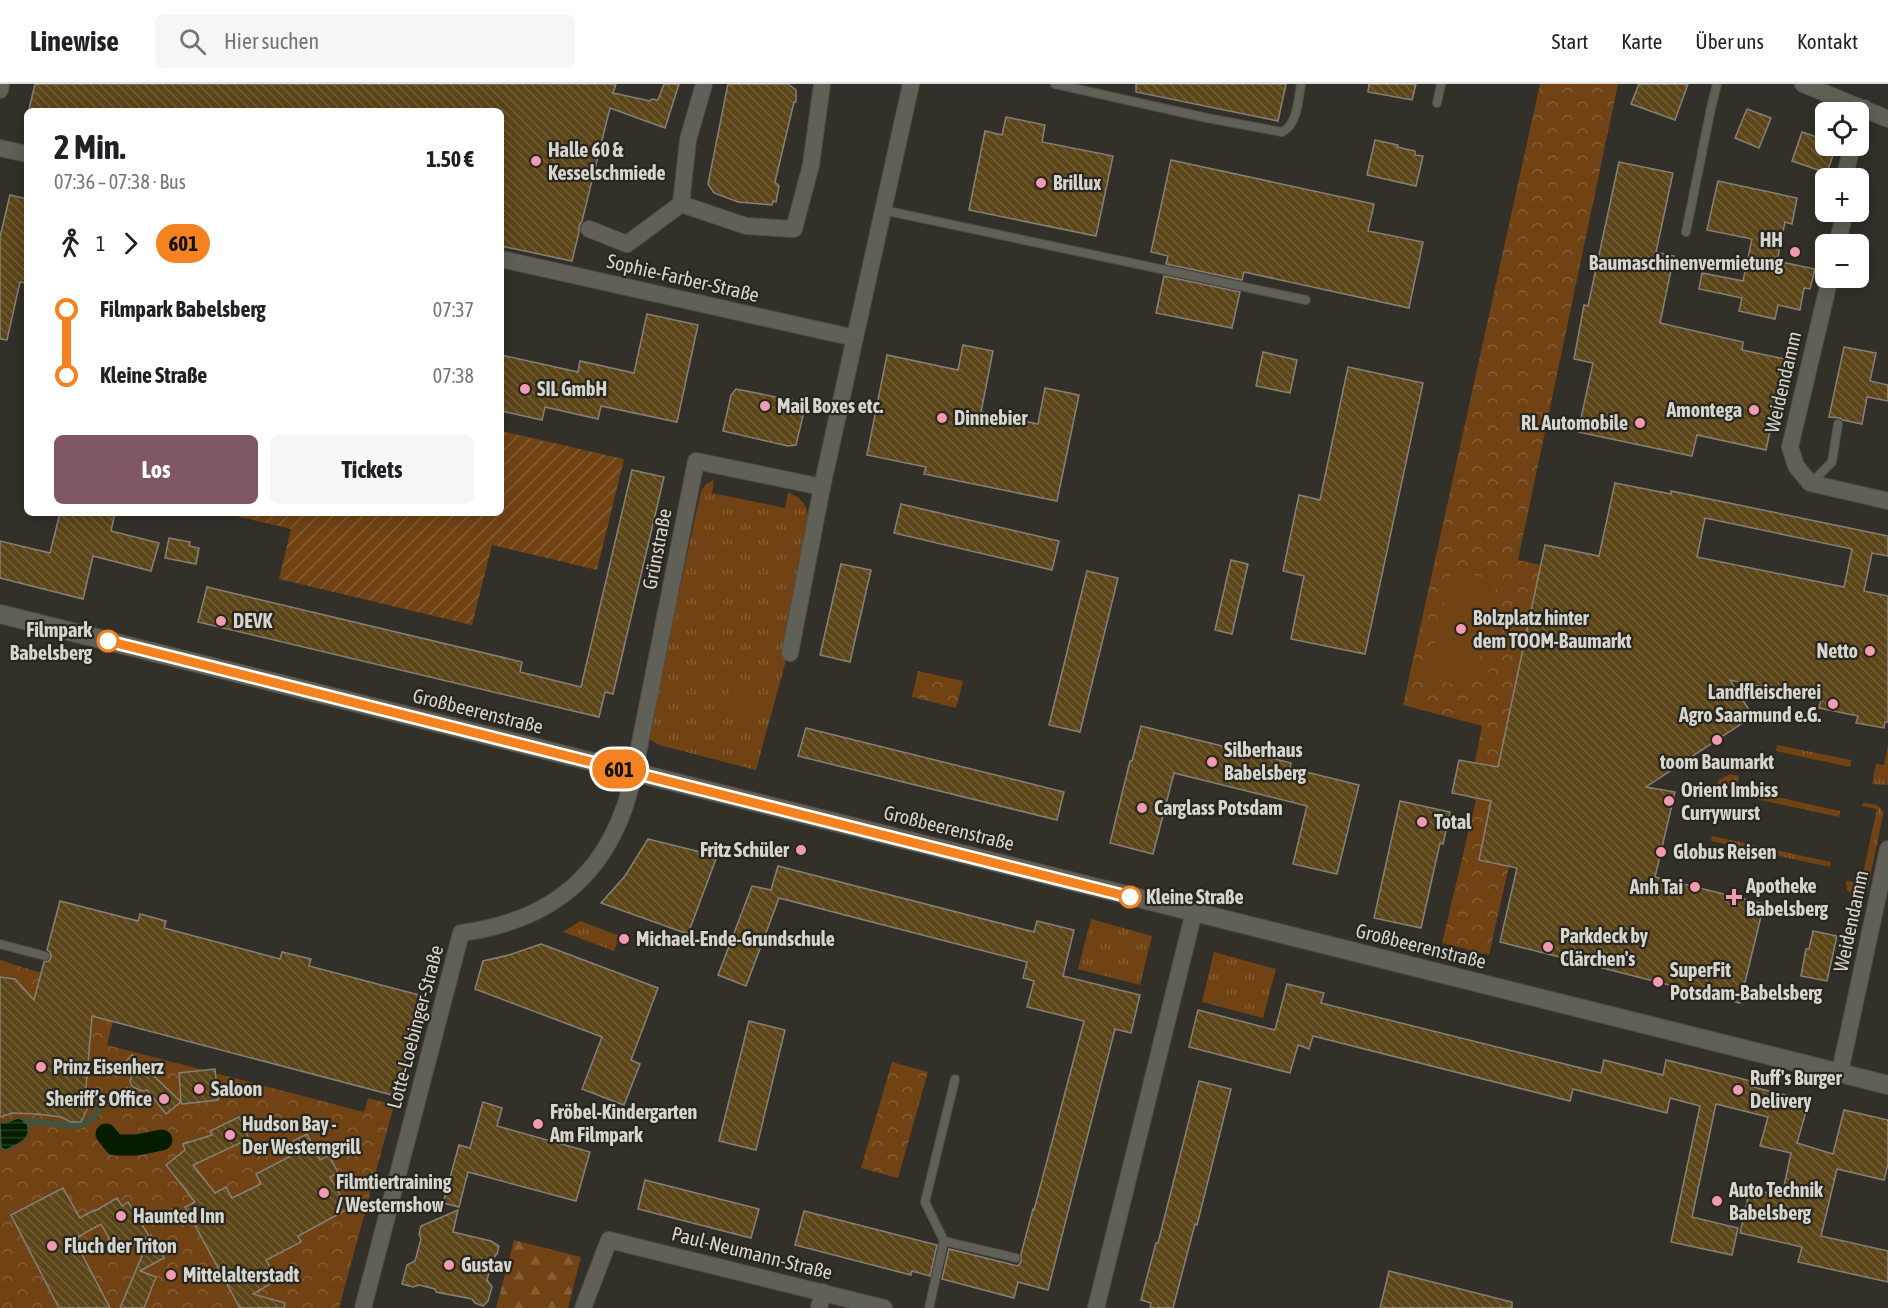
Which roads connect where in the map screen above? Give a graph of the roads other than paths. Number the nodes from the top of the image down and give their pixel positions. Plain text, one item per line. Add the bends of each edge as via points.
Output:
1 (1, 84) edge
2 (704, 84) edge
3 (822, 84) edge
4 (911, 84) edge
5 (1055, 84) edge
6 (1301, 84) edge
7 (1441, 84) edge
8 (1717, 84) edge
9 (1803, 84) edge
10 (0, 90) edge
11 (1836, 102) edge
12 (1437, 103) dead end
13 (1869, 117) edge
14 (1888, 119) edge
15 (0, 148) edge
16 (24, 153) edge
17 (681, 204) junction
18 (883, 210) junction
19 (589, 229) dead end
20 (1686, 232) dead end
21 (504, 260) edge
22 (1828, 288) edge
23 (1305, 300) dead end
24 (855, 338) junction
25 (1838, 424) dead end
26 (1810, 483) junction
27 (822, 487) junction
28 (1888, 501) edge
29 (0, 614) edge
30 (790, 653) dead end
31 (634, 773) junction
32 (1888, 849) edge
33 (1194, 912) junction
34 (0, 944) edge
35 (45, 956) dead end
36 (1840, 1072) junction
37 (955, 1079) dead end
38 (1888, 1085) edge
39 (944, 1241) junction
40 (1016, 1258) dead end
41 (821, 1300) edge
42 (363, 1308) edge
43 (583, 1308) edge
44 (884, 1308) edge
45 (929, 1308) edge
46 (1096, 1308) edge

1 - 10 street
2 - 17 street via 688,140
3 - 17 street via 811,165 794,229 746,226
4 - 18 street
5 - 6 lane via 1274,132 1282,132 1293,122
7 - 12 lane
8 - 20 lane
9 - 11 street
13 - 14 street
15 - 16 street
17 - 19 street via 627,244
18 - 23 lane
18 - 24 street
21 - 24 street, Sophie-Farber-Straße
22 - 26 street, Weidendamm via 1790,447 1796,466
24 - 27 street
25 - 26 lane via 1832,462
26 - 28 street
27 - 30 street
27 - 31 street, Grünstraße via 696,461
29 - 31 street, Großbeerenstraße
31 - 33 street, Großbeerenstraße
31 - 42 street, Lotte-Loebinger-Straße via 620,823 598,859 576,884 555,902 525,917 486,930 461,933
32 - 36 street, Weidendamm
33 - 36 street, Großbeerenstraße
33 - 46 street
34 - 35 lane
36 - 38 street, Großbeerenstraße
37 - 39 lane via 925,1202
39 - 40 lane
39 - 45 lane
41 - 43 street, Paul-Neumann-Straße via 609,1240
41 - 44 street, Paul-Neumann-Straße

